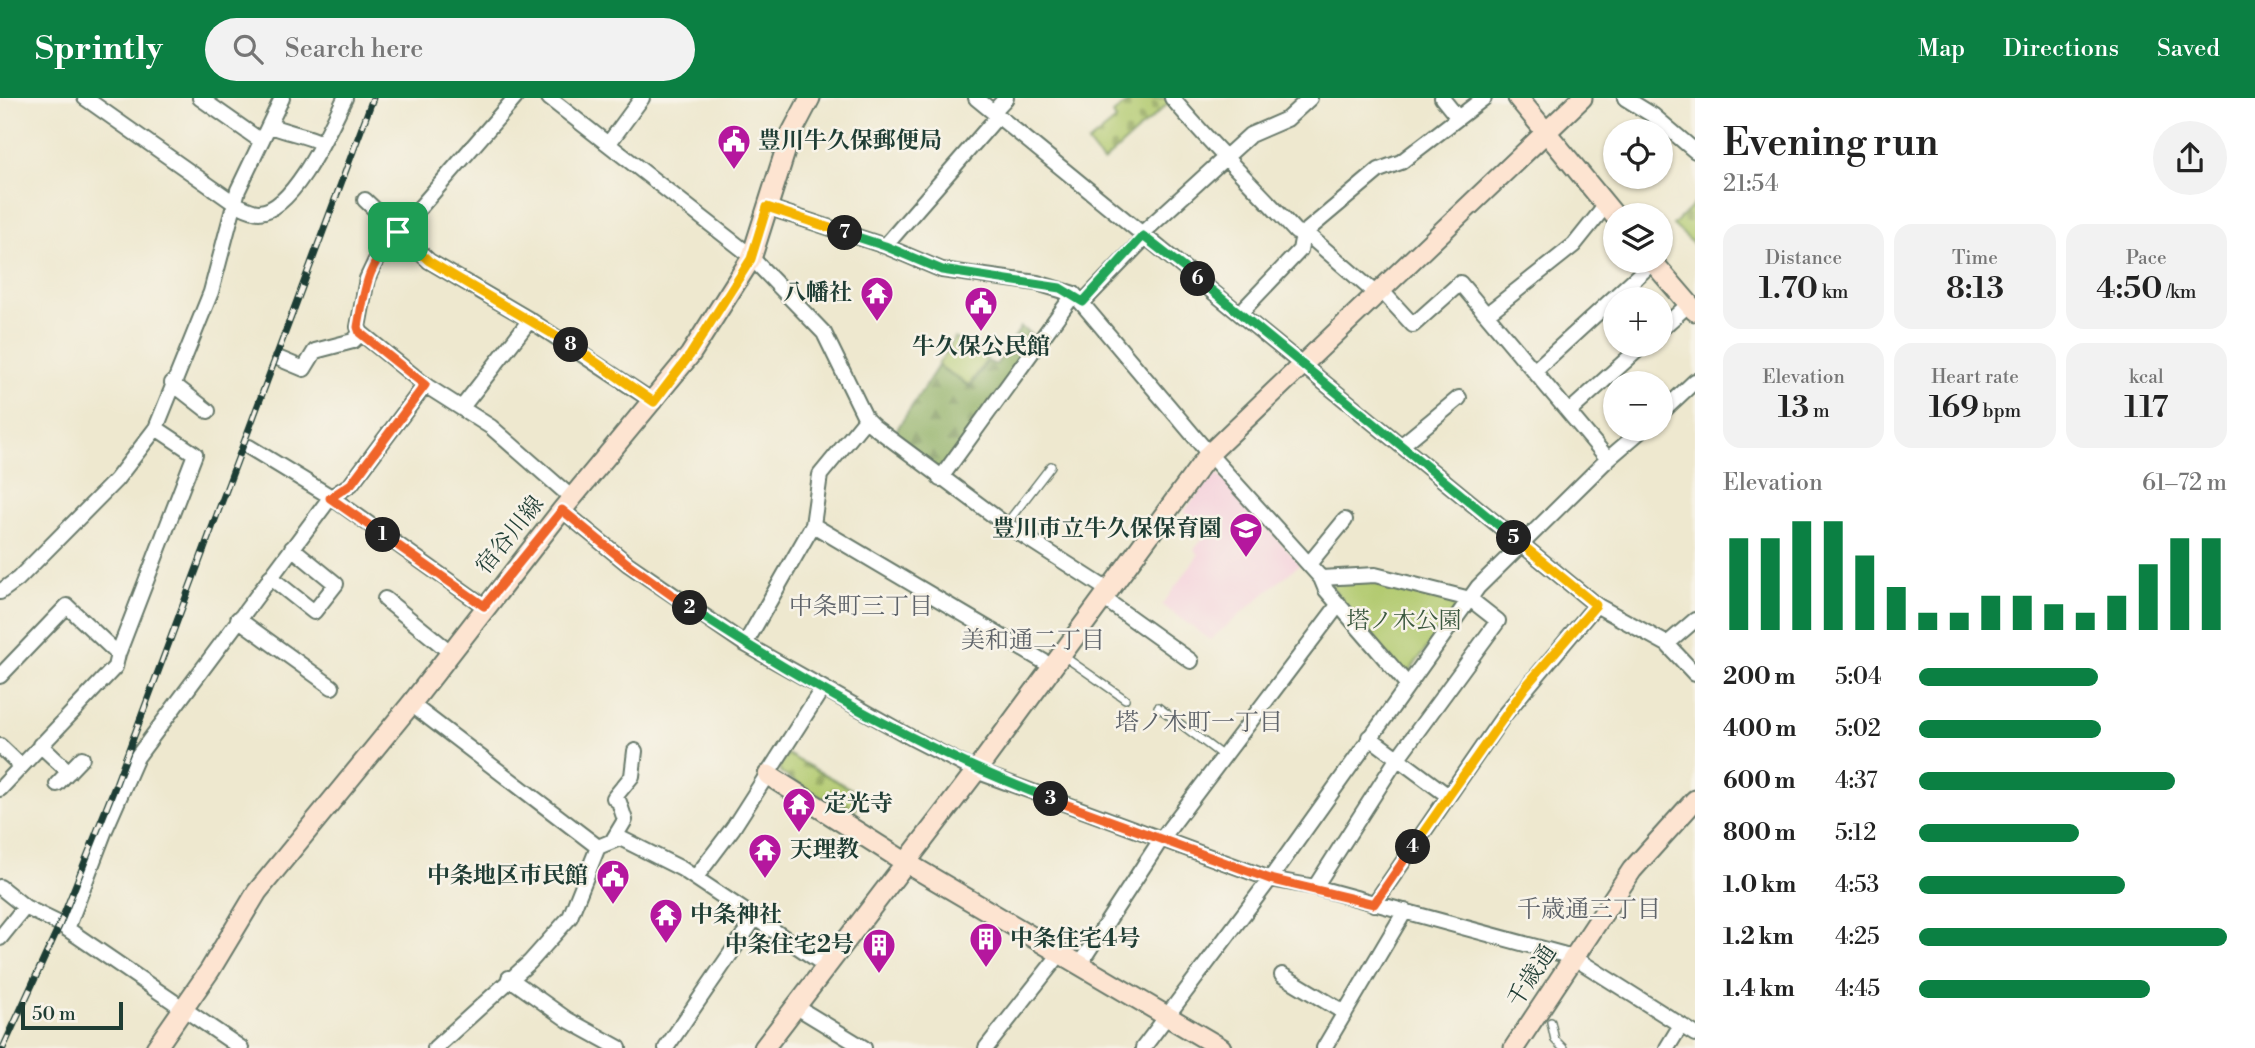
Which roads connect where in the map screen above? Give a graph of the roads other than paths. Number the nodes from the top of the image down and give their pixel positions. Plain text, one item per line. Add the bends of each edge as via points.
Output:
1 (85, 98) edge
2 (200, 98) edge
3 (282, 98) edge
4 (345, 98) edge
5 (515, 98) edge
6 (549, 98) edge
7 (642, 98) edge
8 (976, 98) edge
9 (1006, 98) edge
10 (1172, 98) edge
11 (1310, 98) edge
12 (1442, 98) edge
13 (1485, 98) edge
14 (1518, 98) edge
15 (1582, 98) edge
16 (1625, 98) edge
17 (802, 101) edge
18 (995, 114) junction
19 (1458, 118) junction
20 (269, 125) junction
21 (1546, 132) junction
22 (261, 141) junction
23 (609, 143) junction
24 (322, 144) junction
25 (1695, 151) edge
26 (1226, 157) junction
27 (365, 200) dead end
28 (234, 203) junction
29 (1604, 203) edge
30 (767, 207) junction
31 (1603, 218) edge
32 (398, 232) junction
33 (1303, 234) junction
34 (1143, 236) junction
35 (885, 246) junction
36 (751, 259) junction
37 (1640, 273) edge
38 (1663, 273) edge
39 (1378, 291) junction
40 (1079, 298) junction
41 (1692, 308) edge
42 (1241, 312) junction
43 (1487, 314) junction
44 (530, 320) junction
45 (1673, 321) edge
46 (360, 333) junction
47 (1630, 357) edge
48 (280, 359) dead end
49 (1304, 365) junction
50 (1534, 371) junction
51 (1695, 381) edge
52 (172, 383) junction
53 (425, 385) junction
54 (1459, 398) dead end
55 (654, 402) junction
56 (1673, 402) edge
57 (463, 407) junction
58 (208, 411) dead end
59 (1569, 412) junction
60 (866, 419) junction
61 (156, 428) junction
62 (1629, 441) edge
63 (1402, 445) junction
64 (249, 447) dead end
65 (1209, 454) junction
66 (1608, 459) junction
67 (1051, 466) dead end
68 (940, 479) junction
69 (330, 498) junction
70 (567, 504) junction
71 (1345, 520) dead end
72 (1005, 524) junction
73 (813, 525) junction
74 (1522, 544) junction
75 (292, 548) junction
76 (1308, 564) junction
77 (270, 578) junction
78 (1321, 579) junction
79 (0, 592) edge
80 (1106, 594) junction
81 (385, 599) dead end
82 (1470, 599) junction
83 (1339, 604) junction
84 (1596, 605) junction
85 (484, 606) junction
86 (238, 619) junction
87 (1695, 620) edge
88 (745, 644) junction
89 (1667, 644) junction
90 (450, 652) junction
91 (118, 654) junction
92 (1057, 661) junction
93 (1191, 661) dead end
94 (1695, 674) edge
95 (0, 676) edge
96 (1407, 684) junction
97 (332, 687) dead end
98 (822, 689) junction
99 (1125, 699) dead end
100 (411, 704) junction
101 (1158, 707) dead end
102 (1369, 737) junction
103 (0, 746) edge
104 (40, 746) junction
105 (635, 751) dead end
106 (1223, 756) junction
107 (82, 758) dead end
108 (1397, 760) junction
109 (21, 766) junction
110 (976, 771) junction
111 (69, 772) junction
112 (768, 775) junction
113 (57, 784) dead end
114 (0, 789) edge
115 (1447, 795) junction
116 (1695, 800) edge
117 (613, 840) junction
118 (1160, 841) junction
119 (598, 848) junction
120 (905, 862) junction
121 (695, 877) junction
122 (1270, 879) junction
123 (0, 887) edge
124 (1315, 887) junction
125 (1374, 904) junction
126 (24, 907) junction
127 (1405, 911) junction
128 (755, 918) junction
129 (68, 929) junction
130 (0, 937) edge
131 (1060, 954) junction
132 (1573, 957) junction
133 (825, 965) junction
134 (1079, 965) junction
135 (1282, 975) dead end
136 (509, 978) junction
137 (795, 1006) junction
138 (183, 1009) junction
139 (1345, 1013) junction
140 (1167, 1015) junction
141 (1551, 1022) dead end
142 (1681, 1025) junction
143 (1695, 1034) edge
144 (156, 1048) edge
145 (241, 1048) edge
146 (435, 1048) edge
147 (619, 1048) edge
148 (666, 1048) edge
149 (764, 1048) edge
150 (864, 1048) edge
151 (985, 1048) edge
152 (1143, 1048) edge
153 (1221, 1048) edge
154 (1324, 1048) edge
155 (1514, 1048) edge
156 (1563, 1048) edge
157 (1667, 1048) edge

1 - 28 street
2 - 22 street
3 - 20 street
4 - 24 street
5 - 32 street
6 - 23 street
7 - 23 street
8 - 18 street
9 - 18 street
10 - 26 street
11 - 26 street via 1287,119 1250,135
12 - 19 street
13 - 19 street
14 - 21 street
15 - 21 street
16 - 25 street
17 - 30 street, 宿谷川線
18 - 34 street
18 - 35 street
19 - 33 street via 1401,162 1379,170
20 - 22 street
20 - 24 street
21 - 29 street
21 - 39 street
22 - 28 street
23 - 36 street
24 - 28 street via 283,203 256,212
26 - 33 street via 1296,232
26 - 34 street
27 - 32 street
28 - 52 street via 211,292
30 - 35 street
30 - 36 street, 宿谷川線
31 - 43 street
32 - 44 street via 429,261
32 - 46 street via 367,279
33 - 39 street
33 - 42 street via 1300,250
34 - 40 street
34 - 42 street
35 - 40 street via 942,270 1037,283
36 - 55 street, 宿谷川線
36 - 60 street via 824,333
37 - 50 street
38 - 41 street
39 - 43 street via 1413,325 1460,283
39 - 49 street
40 - 65 street
40 - 68 street
41 - 45 street
42 - 49 street
43 - 50 street
44 - 55 street
44 - 57 street
46 - 48 street via 353,341 315,351 304,369
46 - 53 street
47 - 59 street
49 - 63 street
49 - 65 street
50 - 59 street
51 - 56 street
52 - 58 street
52 - 61 street
53 - 57 street
53 - 69 street via 351,484
54 - 63 street
55 - 70 street, 宿谷川線
57 - 70 street
59 - 66 street
60 - 68 street
60 - 73 street via 820,475
61 - 79 street via 116,480
61 - 91 street via 195,454
62 - 66 street
63 - 74 street
64 - 69 street
65 - 76 street
65 - 80 street
66 - 74 street
67 - 72 lane
68 - 72 street
69 - 75 street
69 - 85 street
70 - 85 street, 宿谷川線
70 - 88 street via 628,564
71 - 76 street
72 - 80 street
73 - 88 street
73 - 92 street
74 - 82 street
74 - 84 street
75 - 77 street
75 - 77 street via 336,584 314,612
76 - 78 street
77 - 86 street
78 - 82 street via 1376,575
78 - 83 street
80 - 92 street
80 - 93 street
81 - 90 street
82 - 96 street
82 - 108 street via 1499,621
83 - 96 street
83 - 106 street
84 - 89 street
84 - 115 street via 1526,686
85 - 90 street, 宿谷川線
86 - 97 street
86 - 129 street via 137,757
87 - 89 street
88 - 98 street
89 - 94 street
90 - 100 street, 宿谷川線
91 - 95 street via 67,606
91 - 104 street via 115,667
92 - 99 lane
92 - 110 street
96 - 102 street
98 - 110 street
98 - 112 street
100 - 119 street
100 - 138 street, 宿谷川線 via 257,892
101 - 106 lane
102 - 108 street
102 - 122 street
103 - 109 street
104 - 109 street
104 - 111 street
105 - 117 street via 632,776 614,798 625,820
106 - 118 street
107 - 111 street
108 - 115 street
108 - 124 street
109 - 114 street
110 - 118 street
110 - 120 street
111 - 113 street
112 - 120 street
112 - 121 street
115 - 125 street
116 - 132 street, 千歳通 via 1632,870
117 - 119 street
117 - 121 street via 631,841
118 - 122 street
118 - 134 street
119 - 136 street via 570,917 530,962
120 - 131 street
120 - 133 street
121 - 128 street
122 - 124 street
122 - 140 street
123 - 126 street
124 - 125 street
125 - 127 street
126 - 129 street
126 - 130 street
127 - 132 street
127 - 139 street
128 - 133 street
128 - 148 street
129 - 138 street
131 - 134 street
131 - 151 street
132 - 142 street
132 - 155 street, 千歳通
133 - 137 street
134 - 140 street
135 - 139 street
136 - 146 street
136 - 147 street via 568,1020
137 - 149 street
137 - 150 street
138 - 144 street, 宿谷川線
138 - 145 street
139 - 154 street
140 - 152 street
140 - 153 street
141 - 156 lane via 1555,1040
142 - 143 street
142 - 157 street

